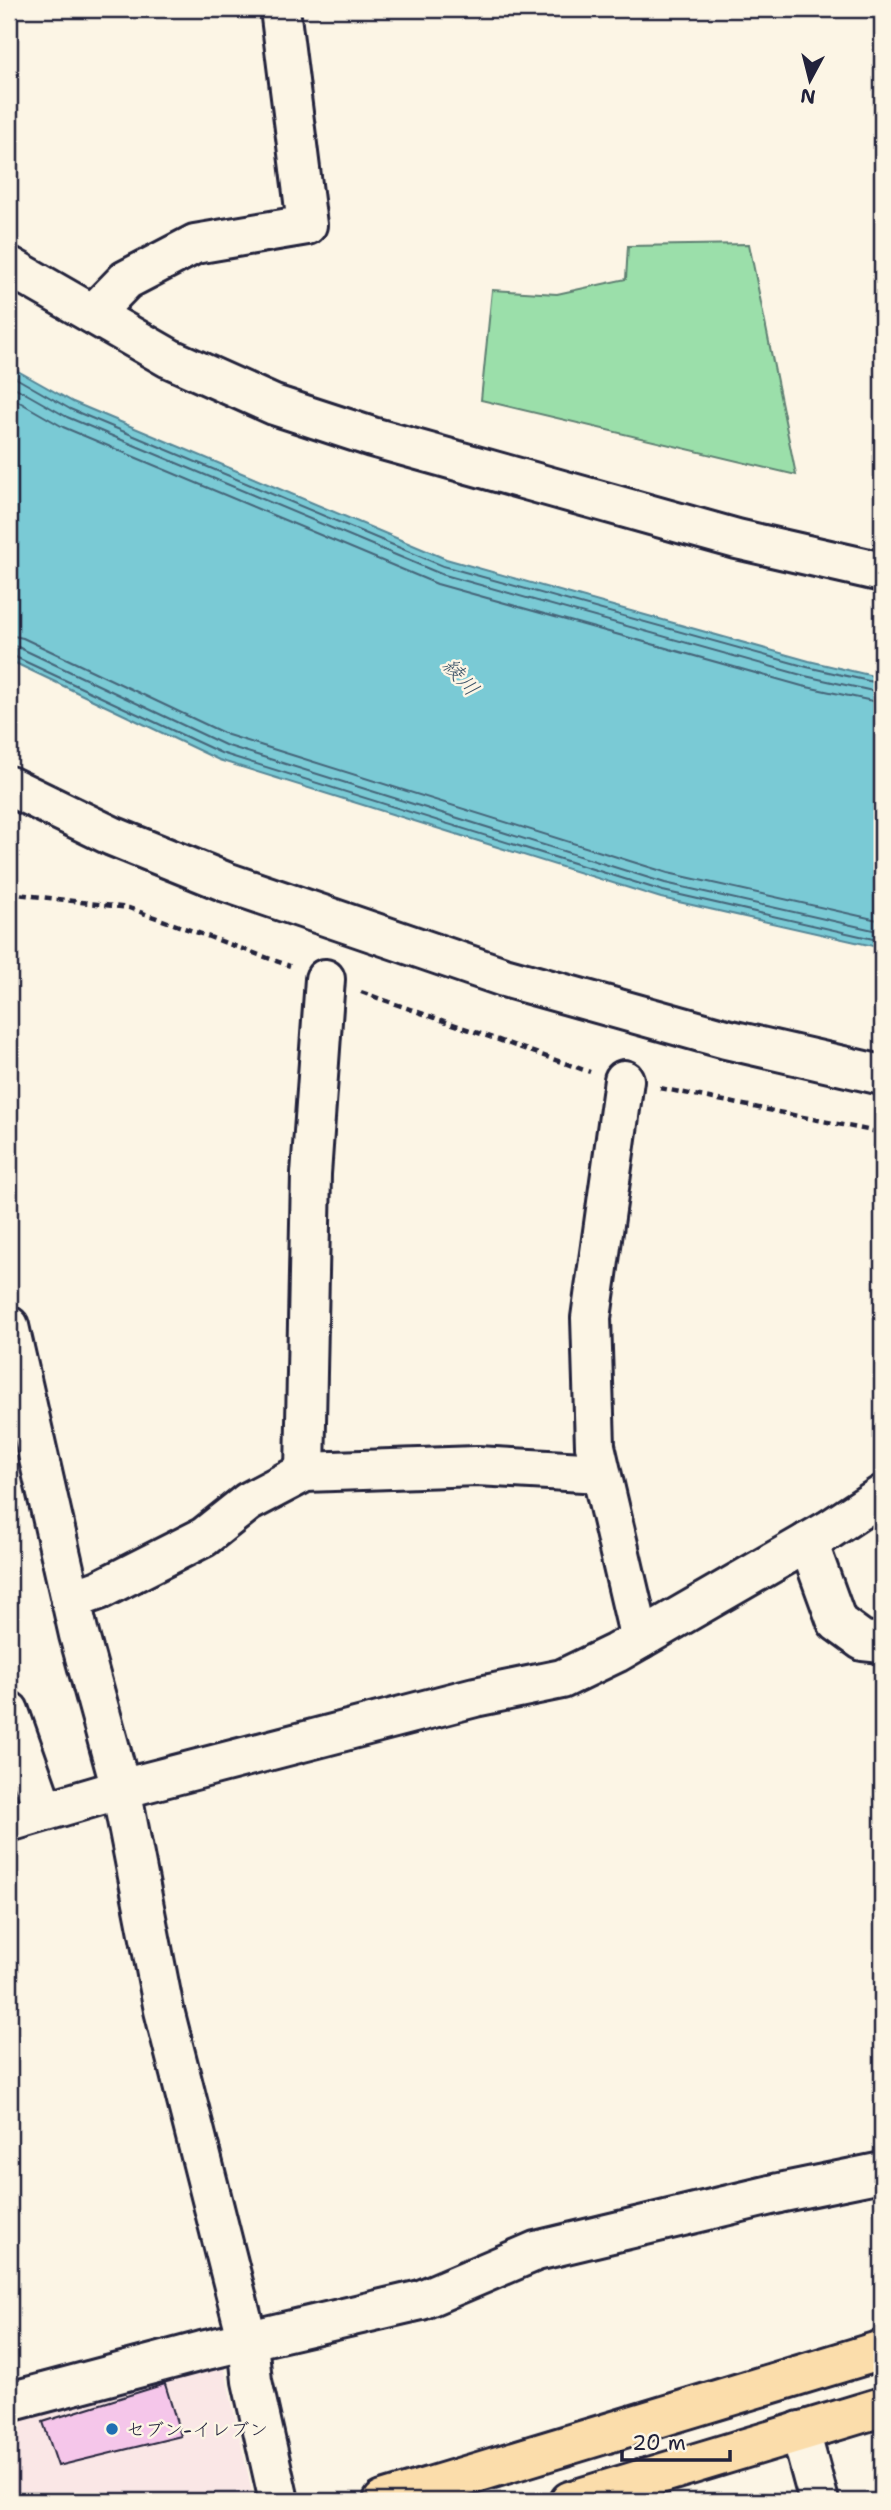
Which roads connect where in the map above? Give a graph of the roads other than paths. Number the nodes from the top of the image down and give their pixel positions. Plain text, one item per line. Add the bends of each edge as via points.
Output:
1 (280, 9) edge
2 (9, 266) edge
3 (93, 314) junction
4 (882, 572) edge
5 (9, 786) edge
6 (325, 979) road end
7 (882, 1075) edge
8 (624, 1080) road end
9 (9, 1326) edge
10 (304, 1472) junction
11 (601, 1473) junction
12 (882, 1495) edge
13 (808, 1542) junction
14 (71, 1600) junction
15 (640, 1639) junction
16 (882, 1643) edge
17 (9, 1711) edge
18 (121, 1789) junction
19 (26, 1817) edge
20 (882, 2172) edge
21 (248, 2342) junction
22 (882, 2350) edge
23 (9, 2402) edge
24 (882, 2407) edge
25 (800, 2431) junction
26 (279, 2501) edge
27 (383, 2501) edge
28 (570, 2501) edge
29 (819, 2501) edge

1 - 3 street via 307,225 195,244 126,280
2 - 3 street
3 - 4 street via 169,358 262,400 372,437 737,539
5 - 7 street via 226,882 504,977 726,1039
6 - 10 street via 311,1174
8 - 11 street via 591,1318 594,1446
9 - 14 street
10 - 11 street via 477,1466
10 - 14 street via 248,1502 204,1537
11 - 15 street
12 - 13 street
13 - 15 street
13 - 16 street via 837,1622 863,1641
14 - 18 street
15 - 18 street via 562,1679 475,1697
17 - 19 street
18 - 19 street
18 - 21 street via 164,2010
20 - 21 street via 536,2251 421,2300
21 - 23 street
21 - 26 street via 252,2381
22 - 27 highway
24 - 25 highway
25 - 28 highway
25 - 29 street

